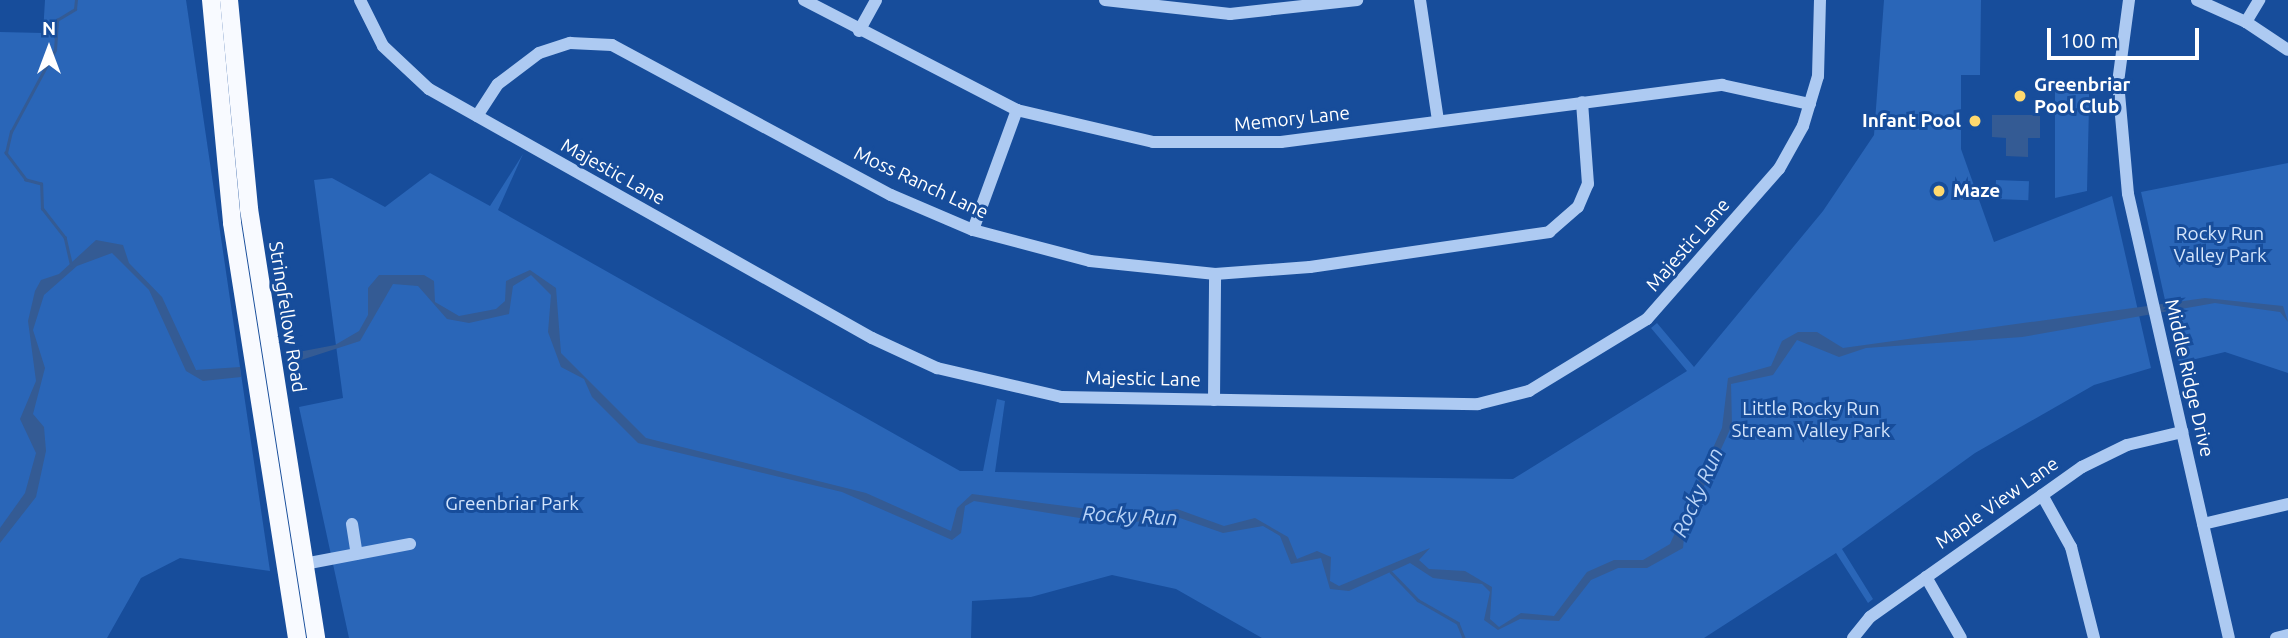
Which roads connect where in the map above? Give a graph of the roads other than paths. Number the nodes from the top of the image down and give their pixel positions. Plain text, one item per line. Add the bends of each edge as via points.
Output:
1 (211, 0) edge
2 (229, 0) edge
3 (360, 0) edge
4 (804, 0) edge
5 (876, 0) edge
6 (1105, 0) edge
7 (1357, 0) edge
8 (1420, 0) edge
9 (1820, 0) edge
10 (2129, 0) edge
11 (2197, 0) edge
12 (2259, 0) edge
13 (1202, 7) edge
14 (2246, 22) junction
15 (859, 31) junction
16 (2288, 50) edge
17 (1582, 102) junction
18 (1810, 104) junction
19 (1017, 110) junction
20 (477, 116) junction
21 (1438, 121) junction
22 (973, 230) junction
23 (1215, 274) junction
24 (1214, 400) junction
25 (2182, 432) junction
26 (2042, 495) junction
27 (2288, 504) edge
28 (352, 524) dead end
29 (2203, 524) junction
30 (410, 544) dead end
31 (357, 554) junction
32 (304, 564) junction
33 (1926, 577) junction
34 (2288, 635) edge
35 (297, 638) edge
36 (316, 638) edge
37 (1853, 638) edge
38 (1961, 638) edge
39 (2094, 638) edge
40 (2229, 638) edge
41 (2276, 638) edge

1 - 35 main road, Stringfellow Road via 232,223
2 - 32 main road, Stringfellow Road via 249,209
3 - 20 street, Majestic Lane via 398,64
4 - 15 street, Memory Lane
5 - 15 street
6 - 13 street
7 - 13 street
8 - 21 street
9 - 18 street, Majestic Lane via 1821,60
10 - 25 street, Middle Ridge Drive via 2119,115 2150,293
11 - 14 street
12 - 14 street
14 - 16 street
15 - 19 street, Memory Lane
17 - 18 street, Memory Lane via 1722,85
17 - 21 street, Memory Lane
17 - 23 street, Moss Ranch Lane via 1588,184 1569,218 1549,232 1310,267
18 - 24 street, Majestic Lane via 1779,169 1666,301 1628,333 1529,391 1478,404
19 - 21 street, Memory Lane via 1104,134 1202,145 1281,142
19 - 22 street
20 - 22 street, Moss Ranch Lane via 498,83 539,52 570,43 612,45 891,195
20 - 24 street, Majestic Lane via 872,338 937,368 1062,397
22 - 23 street, Moss Ranch Lane via 1090,261
23 - 24 street
25 - 26 street, Maple View Lane via 2110,452
25 - 29 street, Middle Ridge Drive
26 - 33 street, Maple View Lane
26 - 39 street via 2071,547
27 - 29 street
28 - 31 street
29 - 40 street, Middle Ridge Drive
30 - 31 street
31 - 32 street
32 - 36 main road, Stringfellow Road
33 - 37 street, Maple View Lane via 1870,617
33 - 38 street
34 - 41 street

